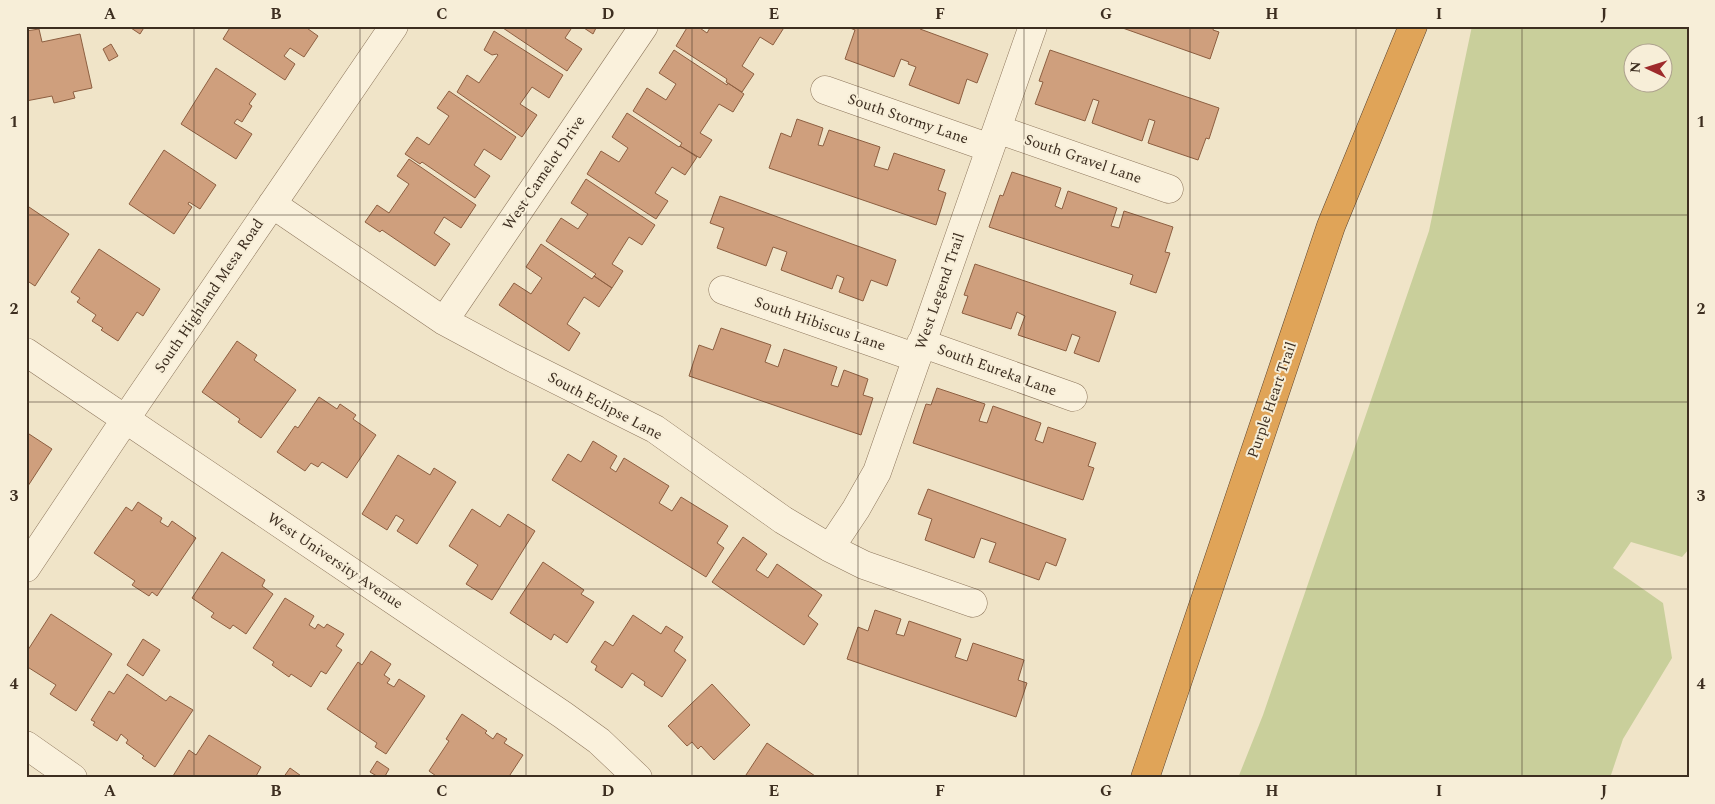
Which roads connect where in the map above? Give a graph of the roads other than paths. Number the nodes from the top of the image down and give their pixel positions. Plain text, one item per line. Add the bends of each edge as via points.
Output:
1 (394, 26) edge
2 (644, 26) edge
3 (1034, 26) edge
4 (1413, 26) edge
5 (826, 90) dead end
6 (994, 139) junction
7 (1169, 189) dead end
8 (272, 204) junction
9 (723, 290) dead end
10 (444, 321) junction
11 (919, 350) junction
12 (26, 352) edge
13 (1073, 398) dead end
14 (126, 419) junction
15 (830, 548) junction
16 (26, 568) edge
17 (973, 603) dead end
18 (26, 745) edge
19 (73, 778) edge
20 (638, 778) edge
21 (1144, 778) edge

1 - 8 street, South Highland Mesa Road
2 - 10 street, West Camelot Drive
3 - 6 street, West Legend Trail
4 - 21 highway, Purple Heart Trail via 1331,226
5 - 6 street, South Stormy Lane
6 - 7 street, South Gravel Lane
6 - 11 street, West Legend Trail
8 - 10 street, South Eclipse Lane
8 - 14 street, South Highland Mesa Road
9 - 11 street, South Hibiscus Lane
10 - 15 street, South Eclipse Lane via 655,429 783,520
11 - 13 street, South Eureka Lane
11 - 15 street, West Legend Trail via 877,472
12 - 14 street, West University Avenue
14 - 16 street, South Highland Mesa Road
14 - 20 street, West University Avenue via 564,715 599,741
15 - 17 street, South Eclipse Lane via 864,564
18 - 19 street

